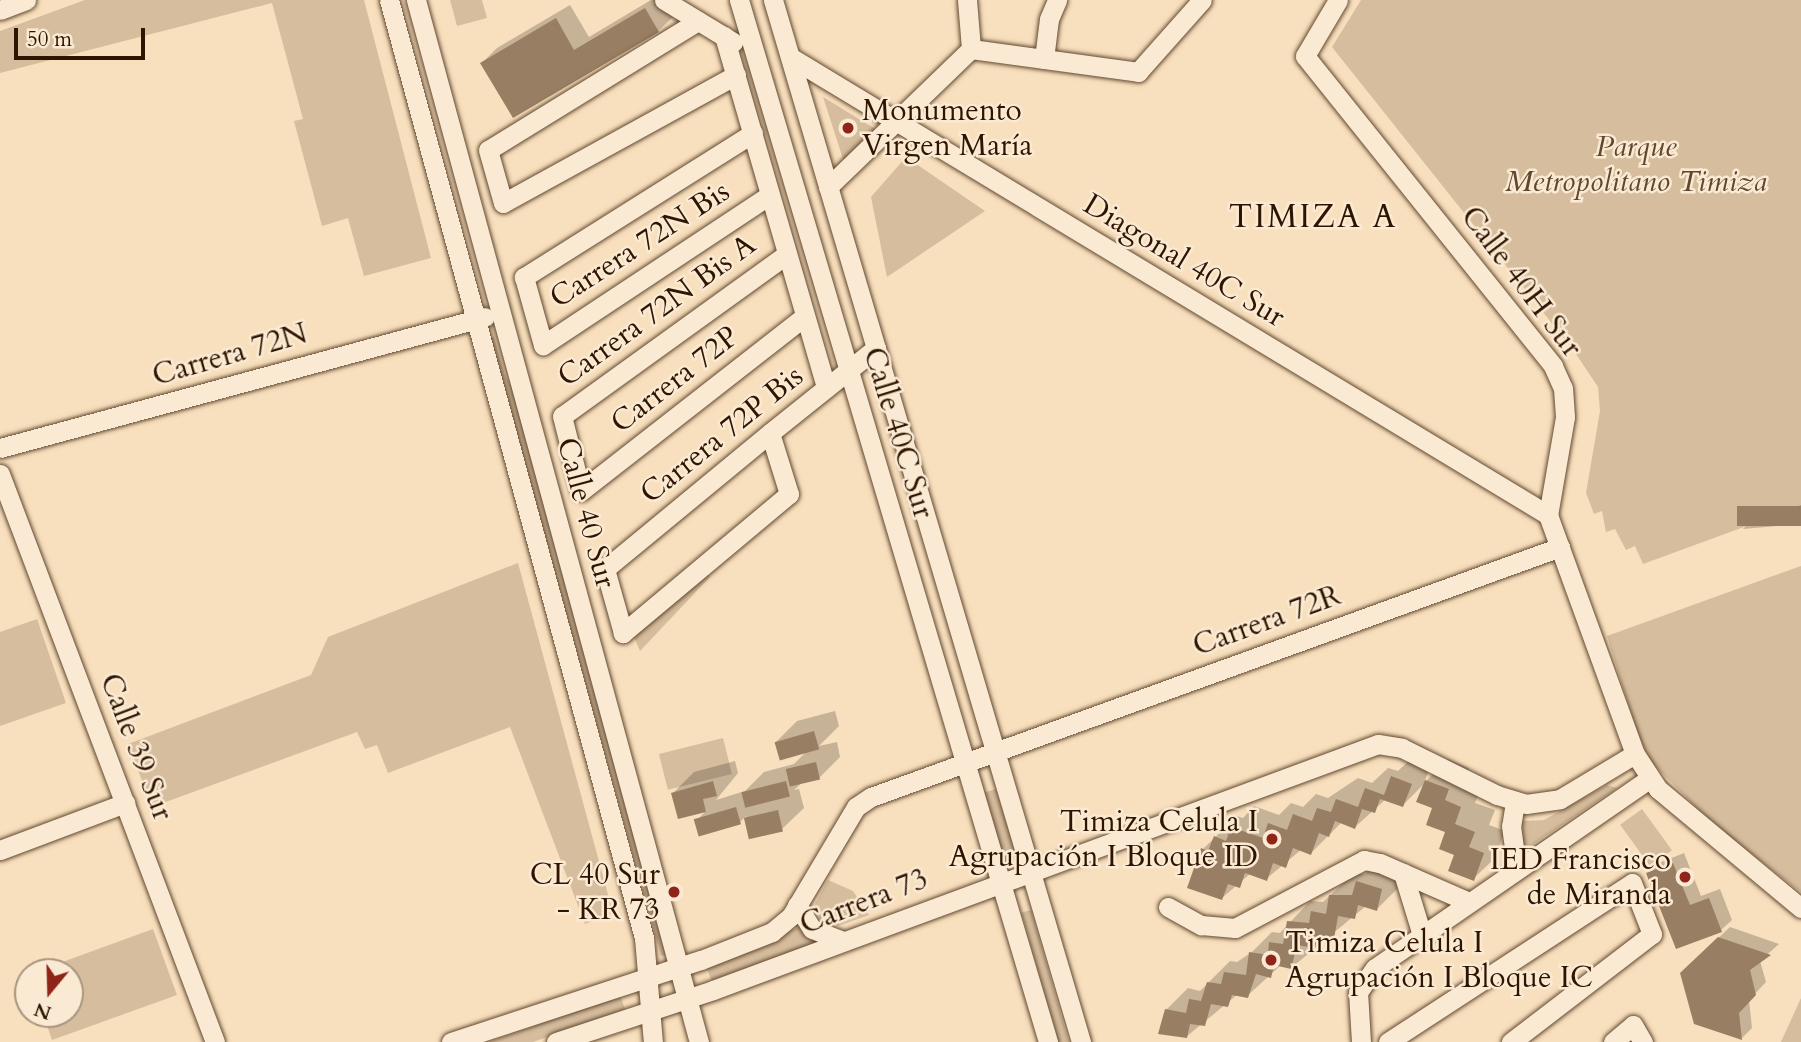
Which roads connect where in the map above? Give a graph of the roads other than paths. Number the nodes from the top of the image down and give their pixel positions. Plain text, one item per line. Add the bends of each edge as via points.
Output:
1 (26, 0) edge
2 (389, 0) edge
3 (416, 0) edge
4 (664, 0) edge
5 (739, 0) edge
6 (773, 0) edge
7 (967, 0) edge
8 (1058, 0) edge
9 (1202, 0) edge
10 (1338, 0) edge
11 (0, 10) edge
12 (698, 20) junction
13 (724, 36) junction
14 (971, 49) junction
15 (755, 55) junction
16 (790, 57) junction
17 (1044, 59) junction
18 (736, 75) junction
19 (896, 121) junction
20 (753, 133) junction
21 (828, 187) junction
22 (771, 195) junction
23 (787, 254) junction
24 (496, 295) junction
25 (805, 316) junction
26 (475, 318) junction
27 (502, 320) junction
28 (876, 348) junction
29 (848, 370) junction
30 (826, 388) junction
31 (562, 416) joint
32 (770, 433) junction
33 (0, 448) edge
34 (0, 474) edge
35 (581, 491) joint
36 (1548, 515) junction
37 (1560, 547) junction
38 (605, 569) joint
39 (994, 750) junction
40 (1634, 754) junction
41 (965, 761) junction
42 (1649, 779) junction
43 (1515, 802) junction
44 (125, 803) junction
45 (0, 850) edge
46 (1517, 869) junction
47 (1030, 871) junction
48 (1403, 873) junction
49 (1001, 882) junction
50 (1469, 902) junction
51 (797, 905) junction
52 (1168, 906) dead end
53 (1801, 908) edge
54 (1422, 935) junction
55 (843, 941) junction
56 (678, 966) junction
57 (647, 976) junction
58 (687, 998) junction
59 (649, 1010) junction
60 (215, 1042) edge
61 (451, 1042) edge
62 (556, 1042) edge
63 (653, 1042) edge
64 (699, 1042) edge
65 (1048, 1042) edge
66 (1081, 1042) edge
67 (1361, 1042) edge
68 (1388, 1042) edge
69 (1511, 1042) edge
70 (1613, 1042) edge
71 (1643, 1042) edge

1 - 11 street
2 - 26 street, Calle 40 Sur
3 - 24 street, Calle 40 Sur
4 - 12 street
5 - 15 street, Calle 40C Sur
6 - 16 street, Calle 40C Sur
7 - 14 street
8 - 17 street via 1049,19
9 - 17 street via 1138,72
10 - 36 street, Calle 40H Sur via 1305,56 1553,366 1563,388 1565,417
12 - 13 street
12 - 18 street via 488,149 503,203
13 - 15 street
13 - 18 street, Calle 40C Sur
14 - 17 street
14 - 19 street
15 - 29 street, Calle 40C Sur
16 - 19 street, Diagonal 40C Sur
16 - 21 street, Calle 40C Sur
18 - 20 street, Calle 40C Sur
19 - 21 street
19 - 36 street, Diagonal 40C Sur
20 - 22 street, Calle 40C Sur
20 - 22 street, Carrera 72N Bis via 524,277 543,345
21 - 28 street, Calle 40C Sur
22 - 23 street, Calle 40C Sur
23 - 25 street, Calle 40C Sur
23 - 31 street, Carrera 72N Bis A
24 - 26 street
24 - 27 street, Calle 40 Sur
25 - 30 street, Calle 40C Sur
25 - 35 street, Carrera 72P
26 - 27 street, Carrera 72N
26 - 33 street, Carrera 72N
26 - 57 street, Calle 40 Sur via 644,938
27 - 56 street, Calle 40 Sur
28 - 29 street, Carrera 72P Bis
28 - 39 street, Calle 40C Sur
29 - 30 street, Carrera 72P Bis
29 - 41 street, Calle 40C Sur
30 - 32 street, Carrera 72P Bis
31 - 35 street, Calle 40 Sur
32 - 38 street, Carrera 72P Bis
32 - 38 street, Calle 40 Sur via 789,494 623,633
34 - 44 street, Calle 39 Sur
36 - 37 street
37 - 39 street, Carrera 72R
37 - 40 street
39 - 41 street, Carrera 73
39 - 47 street, Calle 40C Sur
40 - 42 street
40 - 43 street via 1560,799 1538,804
41 - 49 street, Calle 40C Sur
41 - 51 street, Carrera 73 via 856,807
42 - 46 street
42 - 53 street
43 - 46 street via 1511,826
43 - 47 street, Carrera 73 via 1389,744 1368,747
44 - 45 street
44 - 60 street, Calle 39 Sur
46 - 50 street
47 - 49 street, Carrera 73
47 - 66 street
48 - 50 street
48 - 52 street via 1364,860 1235,929 1201,925
48 - 54 street
49 - 55 street, Carrera 73
49 - 65 street
50 - 54 street
51 - 55 street via 811,929
51 - 56 street, Carrera 73 via 772,932
54 - 67 street via 1375,968 1358,992
55 - 58 street, Carrera 73
56 - 57 street, Carrera 73
56 - 58 street, Calle 40 Sur
57 - 59 street, Calle 40 Sur
57 - 61 street, Carrera 73
58 - 59 street, Carrera 73
58 - 64 street, Calle 40 Sur
59 - 62 street, Carrera 73
59 - 63 street, Calle 40 Sur
68 - 69 street via 1632,883 1652,934
70 - 71 street via 1633,1025

